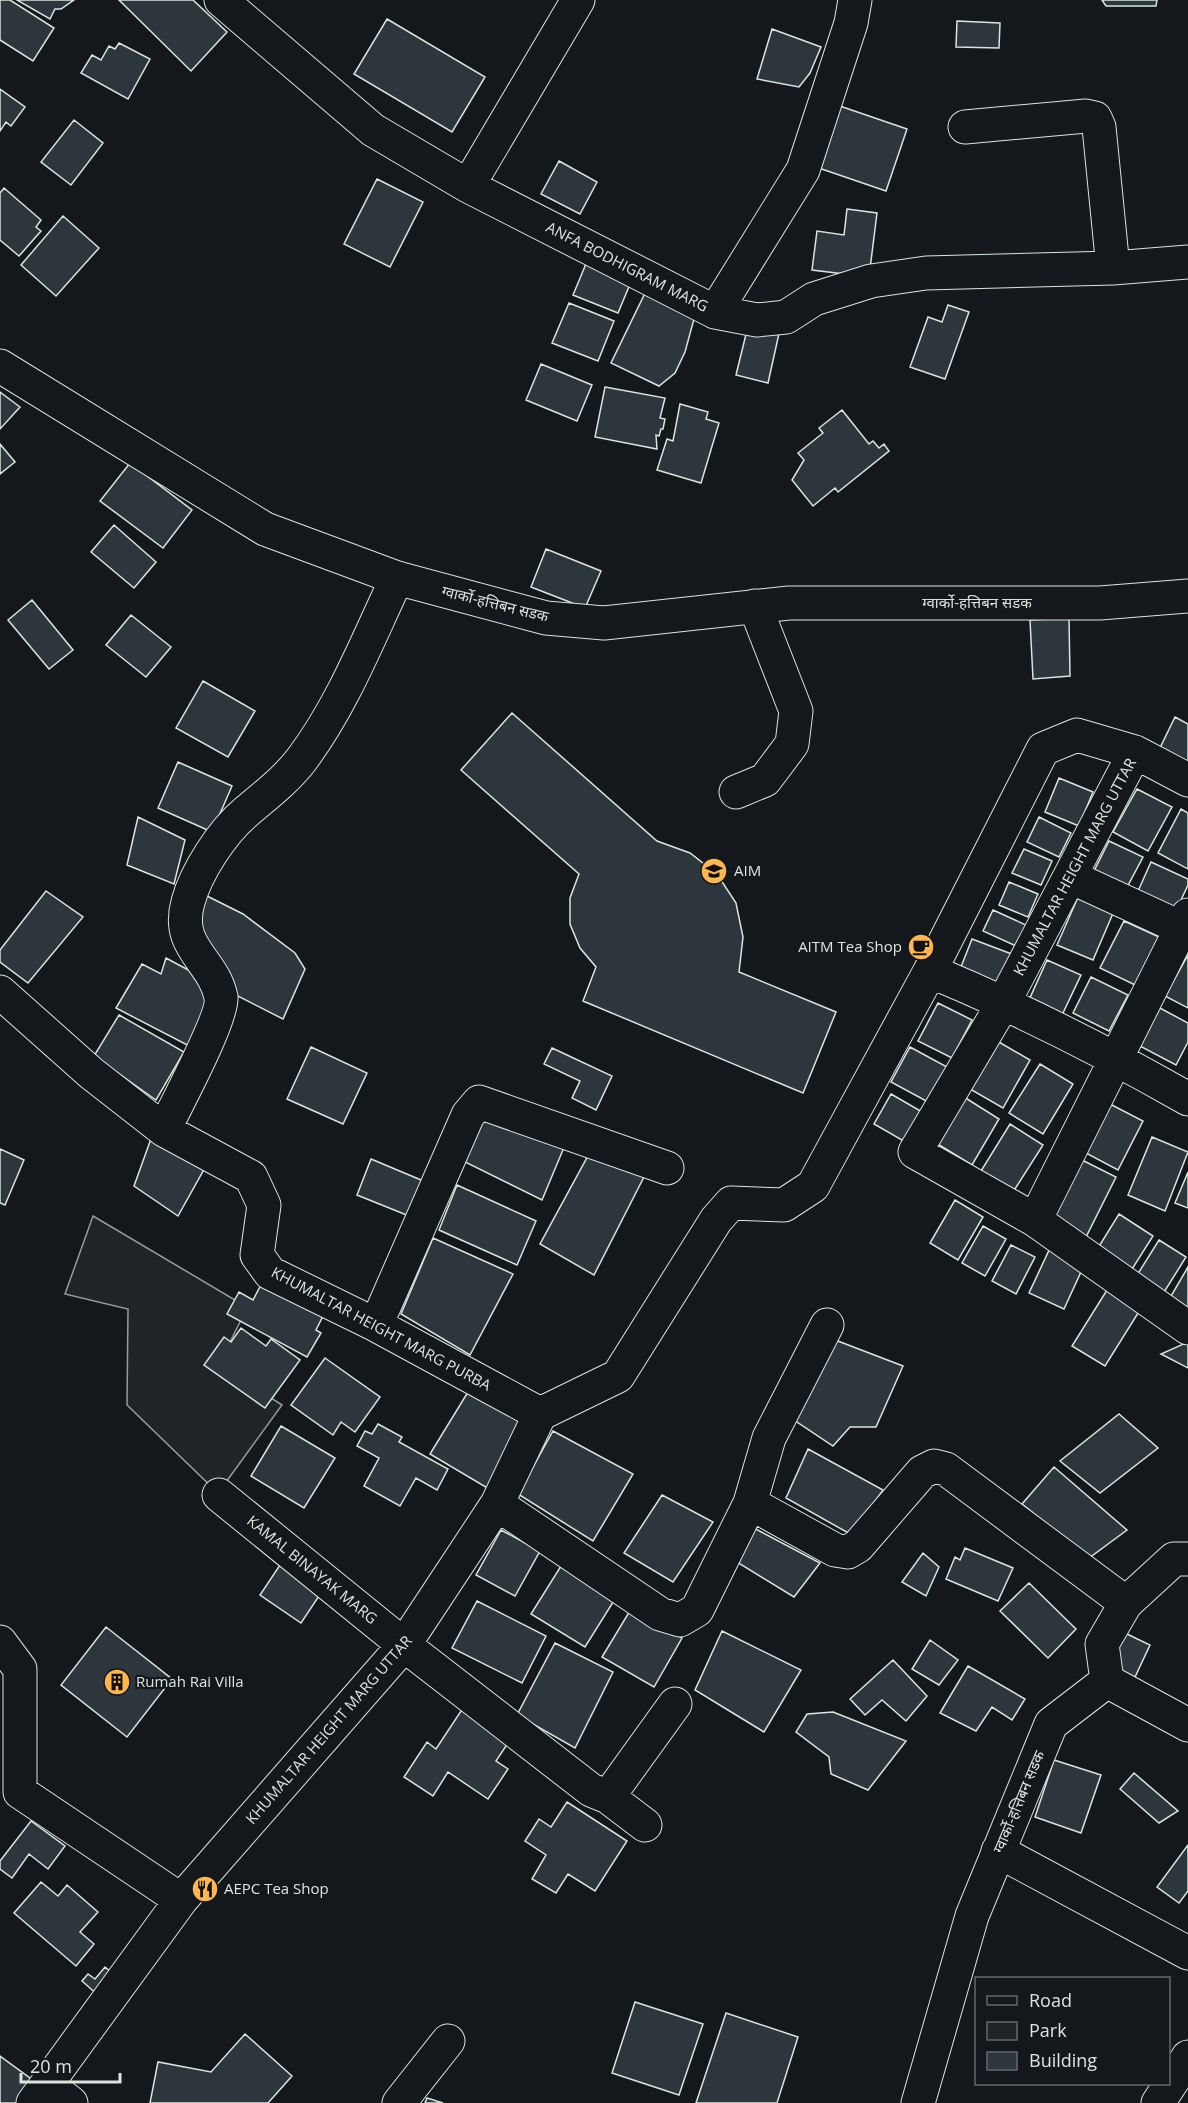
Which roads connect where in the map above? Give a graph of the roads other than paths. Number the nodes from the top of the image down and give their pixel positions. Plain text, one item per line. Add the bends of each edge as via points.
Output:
1 (221, 0) edge
2 (578, 0) edge
3 (855, 0) edge
4 (965, 127) dead end
5 (468, 186) junction
6 (1177, 263) edge
7 (1113, 268) junction
8 (715, 312) junction
9 (0, 366) edge
10 (397, 578) junction
11 (1188, 596) edge
12 (755, 606) junction
13 (1135, 752) junction
14 (1188, 780) edge
15 (736, 792) dead end
16 (1071, 877) junction
17 (1186, 924) edge
18 (930, 971) junction
19 (0, 992) edge
20 (1004, 1002) junction
21 (1116, 1058) junction
22 (1188, 1099) edge
23 (164, 1130) junction
24 (667, 1168) dead end
25 (1035, 1220) junction
26 (827, 1324) dead end
27 (376, 1325) junction
28 (1188, 1328) edge
29 (540, 1414) junction
30 (219, 1495) dead end
31 (750, 1503) junction
32 (497, 1504) junction
33 (1188, 1559) edge
34 (1126, 1603) junction
35 (0, 1642) edge
36 (404, 1645) junction
37 (1107, 1681) junction
38 (675, 1704) dead end
39 (1188, 1725) edge
40 (608, 1797) junction
41 (645, 1826) dead end
42 (998, 1851) junction
43 (181, 1900) junction
44 (1188, 1953) edge
45 (448, 2041) dead end
46 (1188, 2057) edge
47 (1170, 2085) edge
48 (1170, 2085) edge
49 (51, 2097) edge
50 (399, 2103) edge
51 (918, 2103) edge
52 (1158, 2103) edge

1 - 5 street, ANFA BODHIGRAM MARG via 373,130
2 - 5 street
3 - 8 street via 803,170
4 - 7 street via 1095,118
5 - 8 street, ANFA BODHIGRAM MARG
6 - 7 street, ANFA BODHIGRAM MARG
7 - 8 street, ANFA BODHIGRAM MARG via 926,273 871,281 814,298 786,317 757,320
9 - 10 street, ग्वार्को-हत्तिबन सडक via 266,529
10 - 12 street, ग्वार्को-हत्तिबन सडक via 546,618 604,623
10 - 23 street via 354,671 302,760 244,813 202,866 187,903 186,936 221,999 216,1019
11 - 12 street, ग्वार्को-हत्तिबन सडक via 1100,603
12 - 15 street via 796,711 792,744 765,780
13 - 14 street, KHUMALTAR HEIGHT MARG UTTAR
13 - 16 street, KHUMALTAR HEIGHT MARG UTTAR
13 - 18 street via 1077,735 1043,749
16 - 17 street
16 - 20 street, KHUMALTAR HEIGHT MARG UTTAR
17 - 21 street
18 - 20 street
18 - 29 street via 813,1186 784,1205 731,1203 716,1220 618,1376
19 - 23 street, KHUMALTAR HEIGHT MARG PURBA via 91,1073
20 - 21 street
20 - 25 street, KHUMALTAR HEIGHT MARG UTTAR via 915,1152
21 - 22 street
21 - 25 street
23 - 27 street, KHUMALTAR HEIGHT MARG PURBA via 251,1177 264,1205 257,1255 270,1273
24 - 27 street via 479,1102 468,1115
25 - 28 street
26 - 31 street via 769,1438
27 - 29 street, KHUMALTAR HEIGHT MARG PURBA
29 - 32 street, KHUMALTAR HEIGHT MARG UTTAR
30 - 36 street, KAMAL BINAYAK MARG
31 - 32 street via 698,1610 680,1620 660,1614
31 - 34 street via 835,1550 848,1552 858,1546 922,1472 934,1466 946,1469
32 - 36 street, KHUMALTAR HEIGHT MARG UTTAR
33 - 34 street via 1174,1559
34 - 37 street via 1102,1644
35 - 43 street via 20,1668 20,1792
36 - 40 street, KAMAL BINAYAK MARG via 591,1790
36 - 43 street, KHUMALTAR HEIGHT MARG UTTAR
37 - 39 street
37 - 42 street, ग्वार्को-हत्तिबन सडक via 1051,1724
38 - 40 street
40 - 41 street, KAMAL BINAYAK MARG
42 - 44 street
42 - 51 street, ग्वार्को-हत्तिबन सडक via 972,1916
43 - 49 street, KHUMALTAR HEIGHT MARG UTTAR
45 - 50 street
46 - 47 street
48 - 52 street

